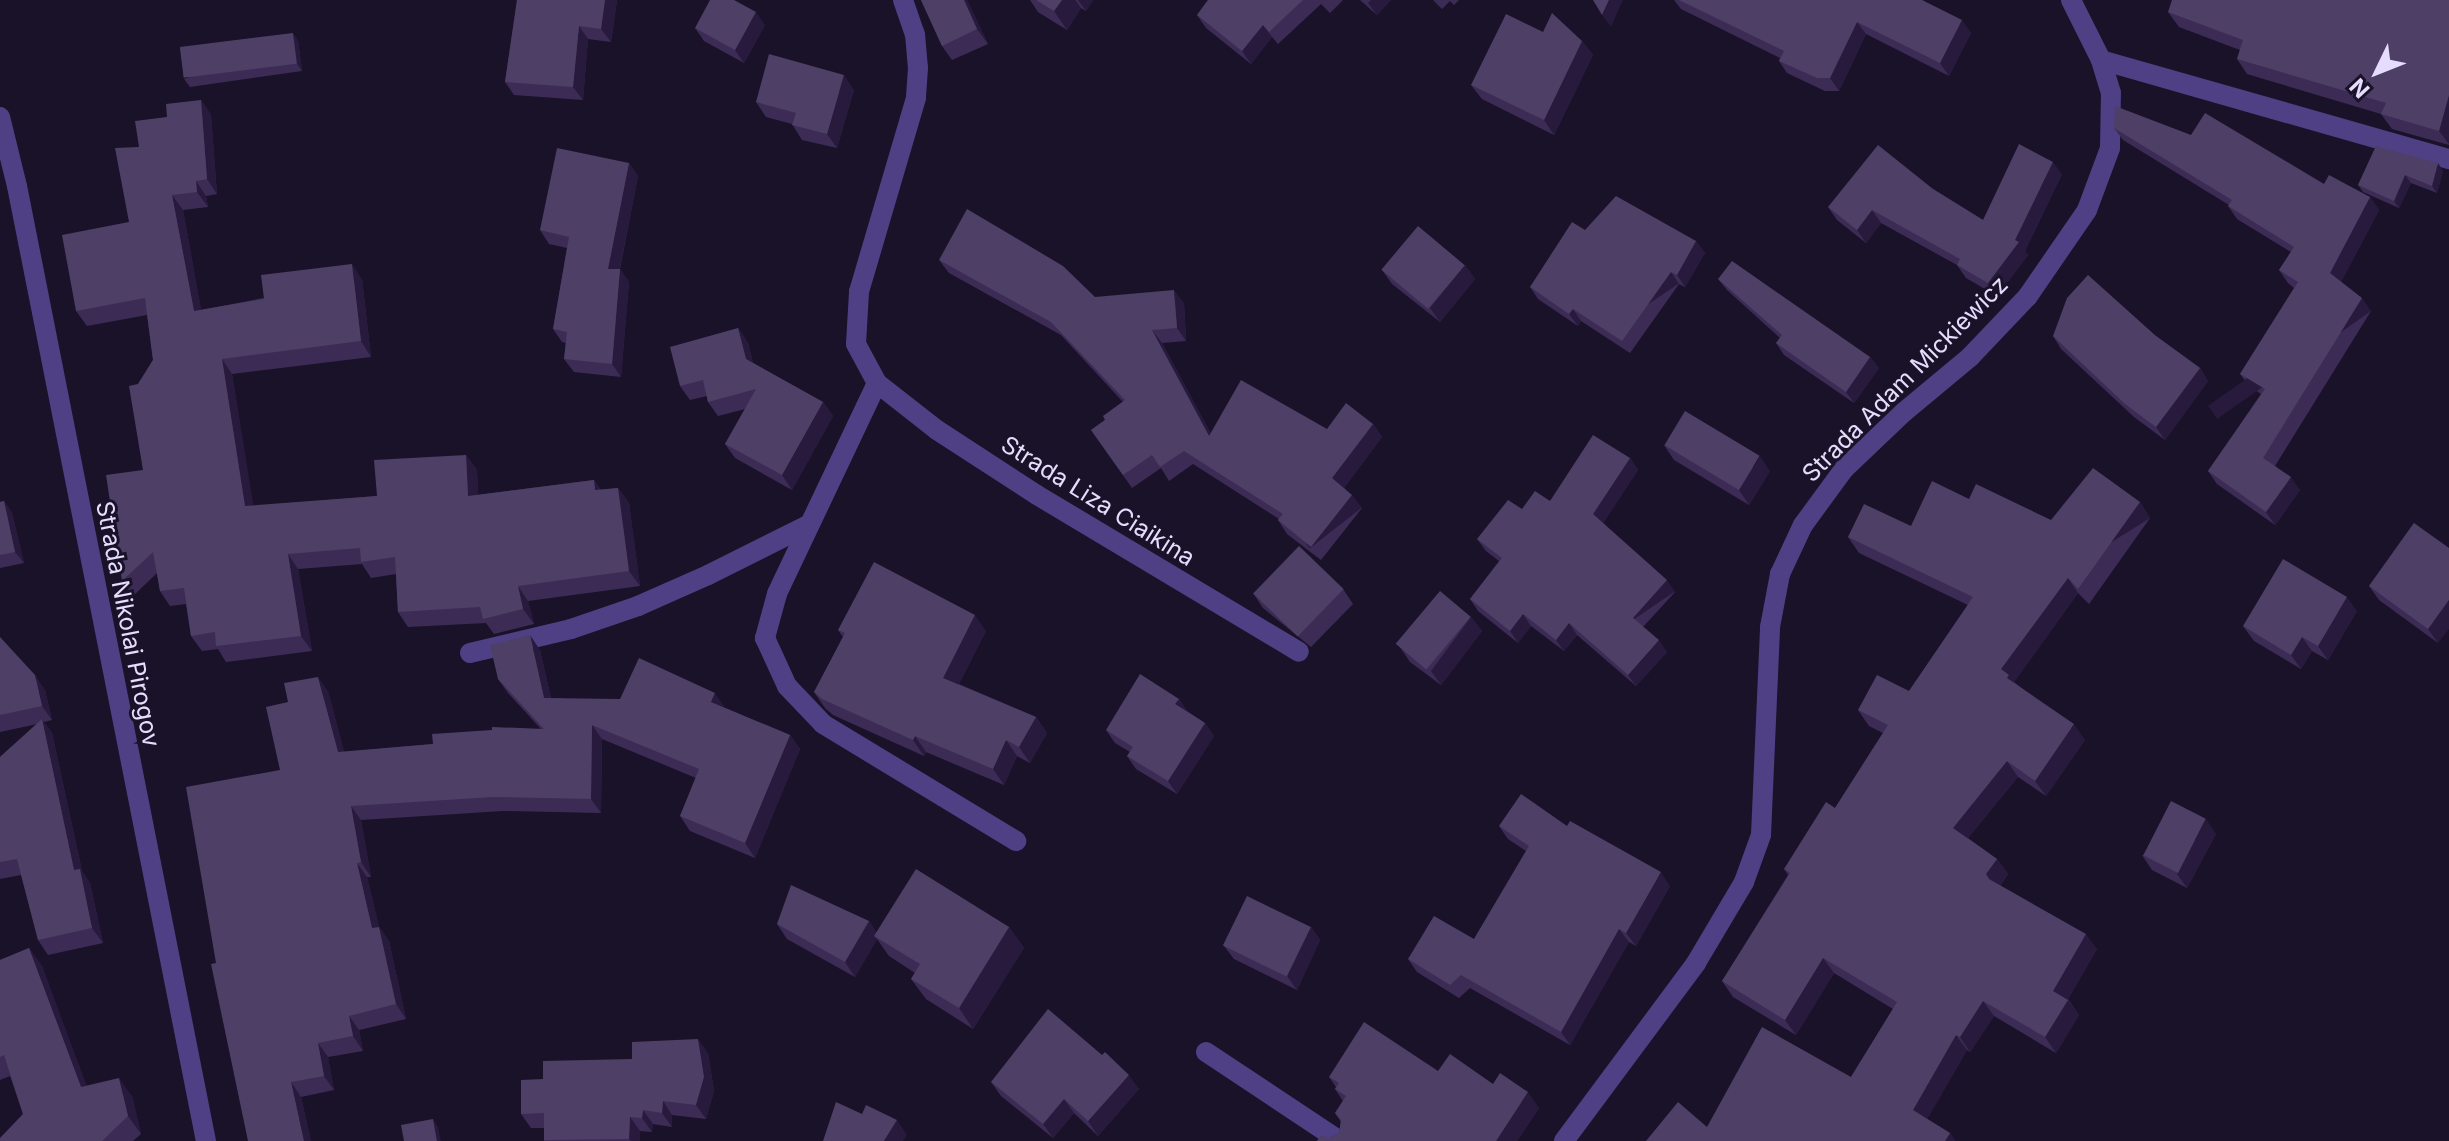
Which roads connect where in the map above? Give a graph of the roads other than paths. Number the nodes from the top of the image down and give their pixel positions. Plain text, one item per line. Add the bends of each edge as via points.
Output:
1 (903, 0) edge
2 (2071, 0) edge
3 (2101, 60) junction
4 (0, 117) edge
5 (2449, 159) edge
6 (877, 383) junction
7 (808, 525) junction
8 (1299, 652) edge
9 (470, 653) dead end
10 (1016, 841) dead end
11 (1206, 1052) dead end
12 (206, 1141) edge
13 (1340, 1141) edge
14 (1564, 1141) edge

1 - 6 street, Strada Liza Ciaikina via 915,34 916,98 859,292 856,344
2 - 3 street, Strada Adam Mickiewicz
3 - 5 street
3 - 14 street, Strada Adam Mickiewicz via 2111,93 2113,127 2087,210 2028,296 1970,357 1844,469 1803,525 1780,574 1770,627 1761,835 1744,882 1696,963
4 - 12 street, Strada Nikolai Pirogov
6 - 7 street
6 - 8 street, Strada Liza Ciaikina via 937,430 1037,495
7 - 9 street via 638,606 571,629
7 - 10 street via 768,618 765,638 787,686 823,724
11 - 13 street

